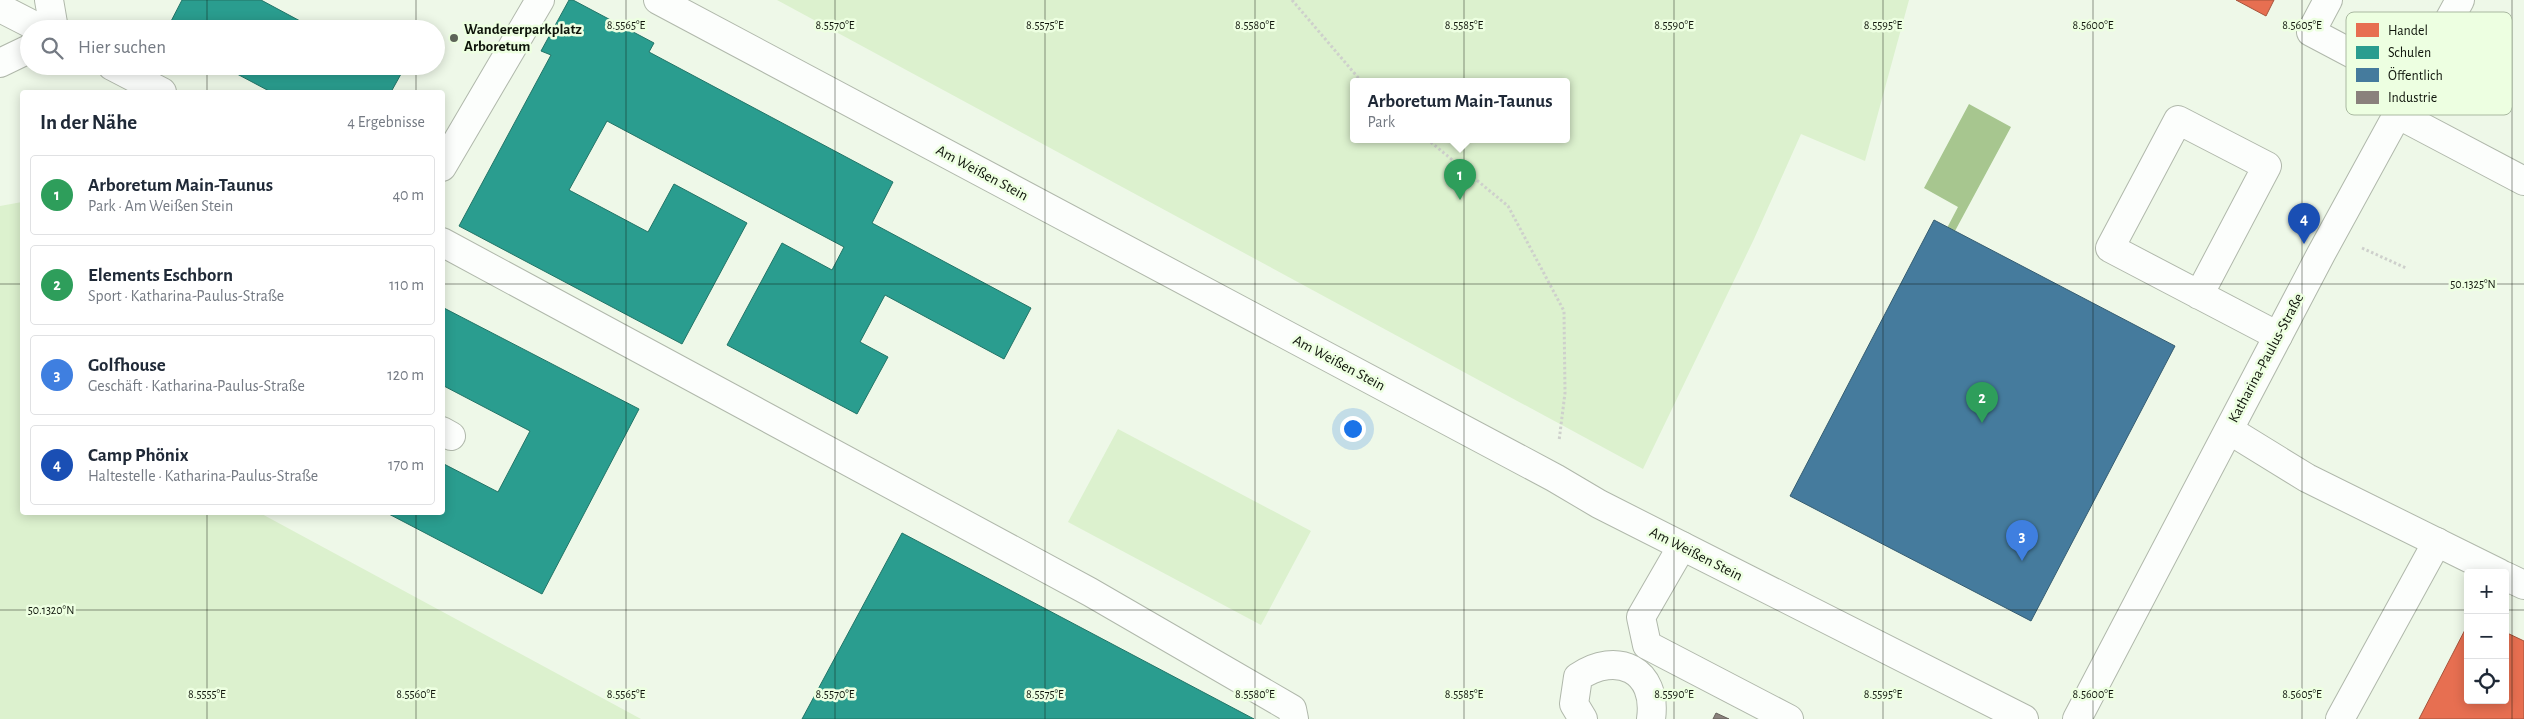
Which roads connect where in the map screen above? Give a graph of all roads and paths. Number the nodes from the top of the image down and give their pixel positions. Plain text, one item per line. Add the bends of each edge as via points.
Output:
1 (49, 0) edge
2 (540, 0) edge
3 (658, 0) edge
4 (1292, 0) edge
5 (2328, 0) edge
6 (2460, 0) edge
7 (0, 8) edge
8 (2453, 12) edge
9 (23, 20) edge
10 (52, 20) edge
11 (2346, 51) edge
12 (20, 53) edge
13 (0, 63) edge
14 (129, 75) edge
15 (1358, 78) edge
16 (158, 90) edge
17 (2396, 115) edge
18 (2399, 115) edge
19 (1432, 143) edge
20 (445, 162) edge
21 (2524, 181) edge
22 (2332, 234) junction
23 (445, 244) edge
24 (2406, 268) dead end
25 (2199, 295) junction
26 (2278, 336) junction
27 (2229, 430) junction
28 (1555, 478) junction
29 (2437, 542) junction
30 (1682, 546) junction
31 (2490, 569) edge
32 (2509, 578) edge
33 (2524, 585) edge
34 (1294, 719) edge
35 (1583, 719) edge
36 (1650, 719) edge
37 (1789, 719) edge
38 (2024, 719) edge
39 (2077, 719) edge
40 (2340, 719) edge

1 - 10 street
2 - 20 street
3 - 28 street, Am Weißen Stein
4 - 15 path
5 - 11 street via 2311,32
6 - 8 street, Katharina-Paulus-Straße
7 - 9 street
12 - 13 street
14 - 16 street
17 - 22 street, Katharina-Paulus-Straße
18 - 21 street
19 - 28 path via 1508,206 1564,311 1566,392
22 - 24 path
22 - 26 street, Katharina-Paulus-Straße
23 - 34 street via 1090,592 1292,709
25 - 25 street via 2110,248 2178,120 2267,166
25 - 26 street
26 - 27 street, Katharina-Paulus-Straße
27 - 29 street via 2307,478
27 - 39 street, Katharina-Paulus-Straße
28 - 30 street, Am Weißen Stein
29 - 31 street
29 - 40 street
30 - 37 street via 1641,617 1647,645
30 - 38 street, Am Weißen Stein
32 - 33 street
35 - 36 street via 1574,704 1578,677 1592,668 1608,664 1630,668 1646,681 1653,705

